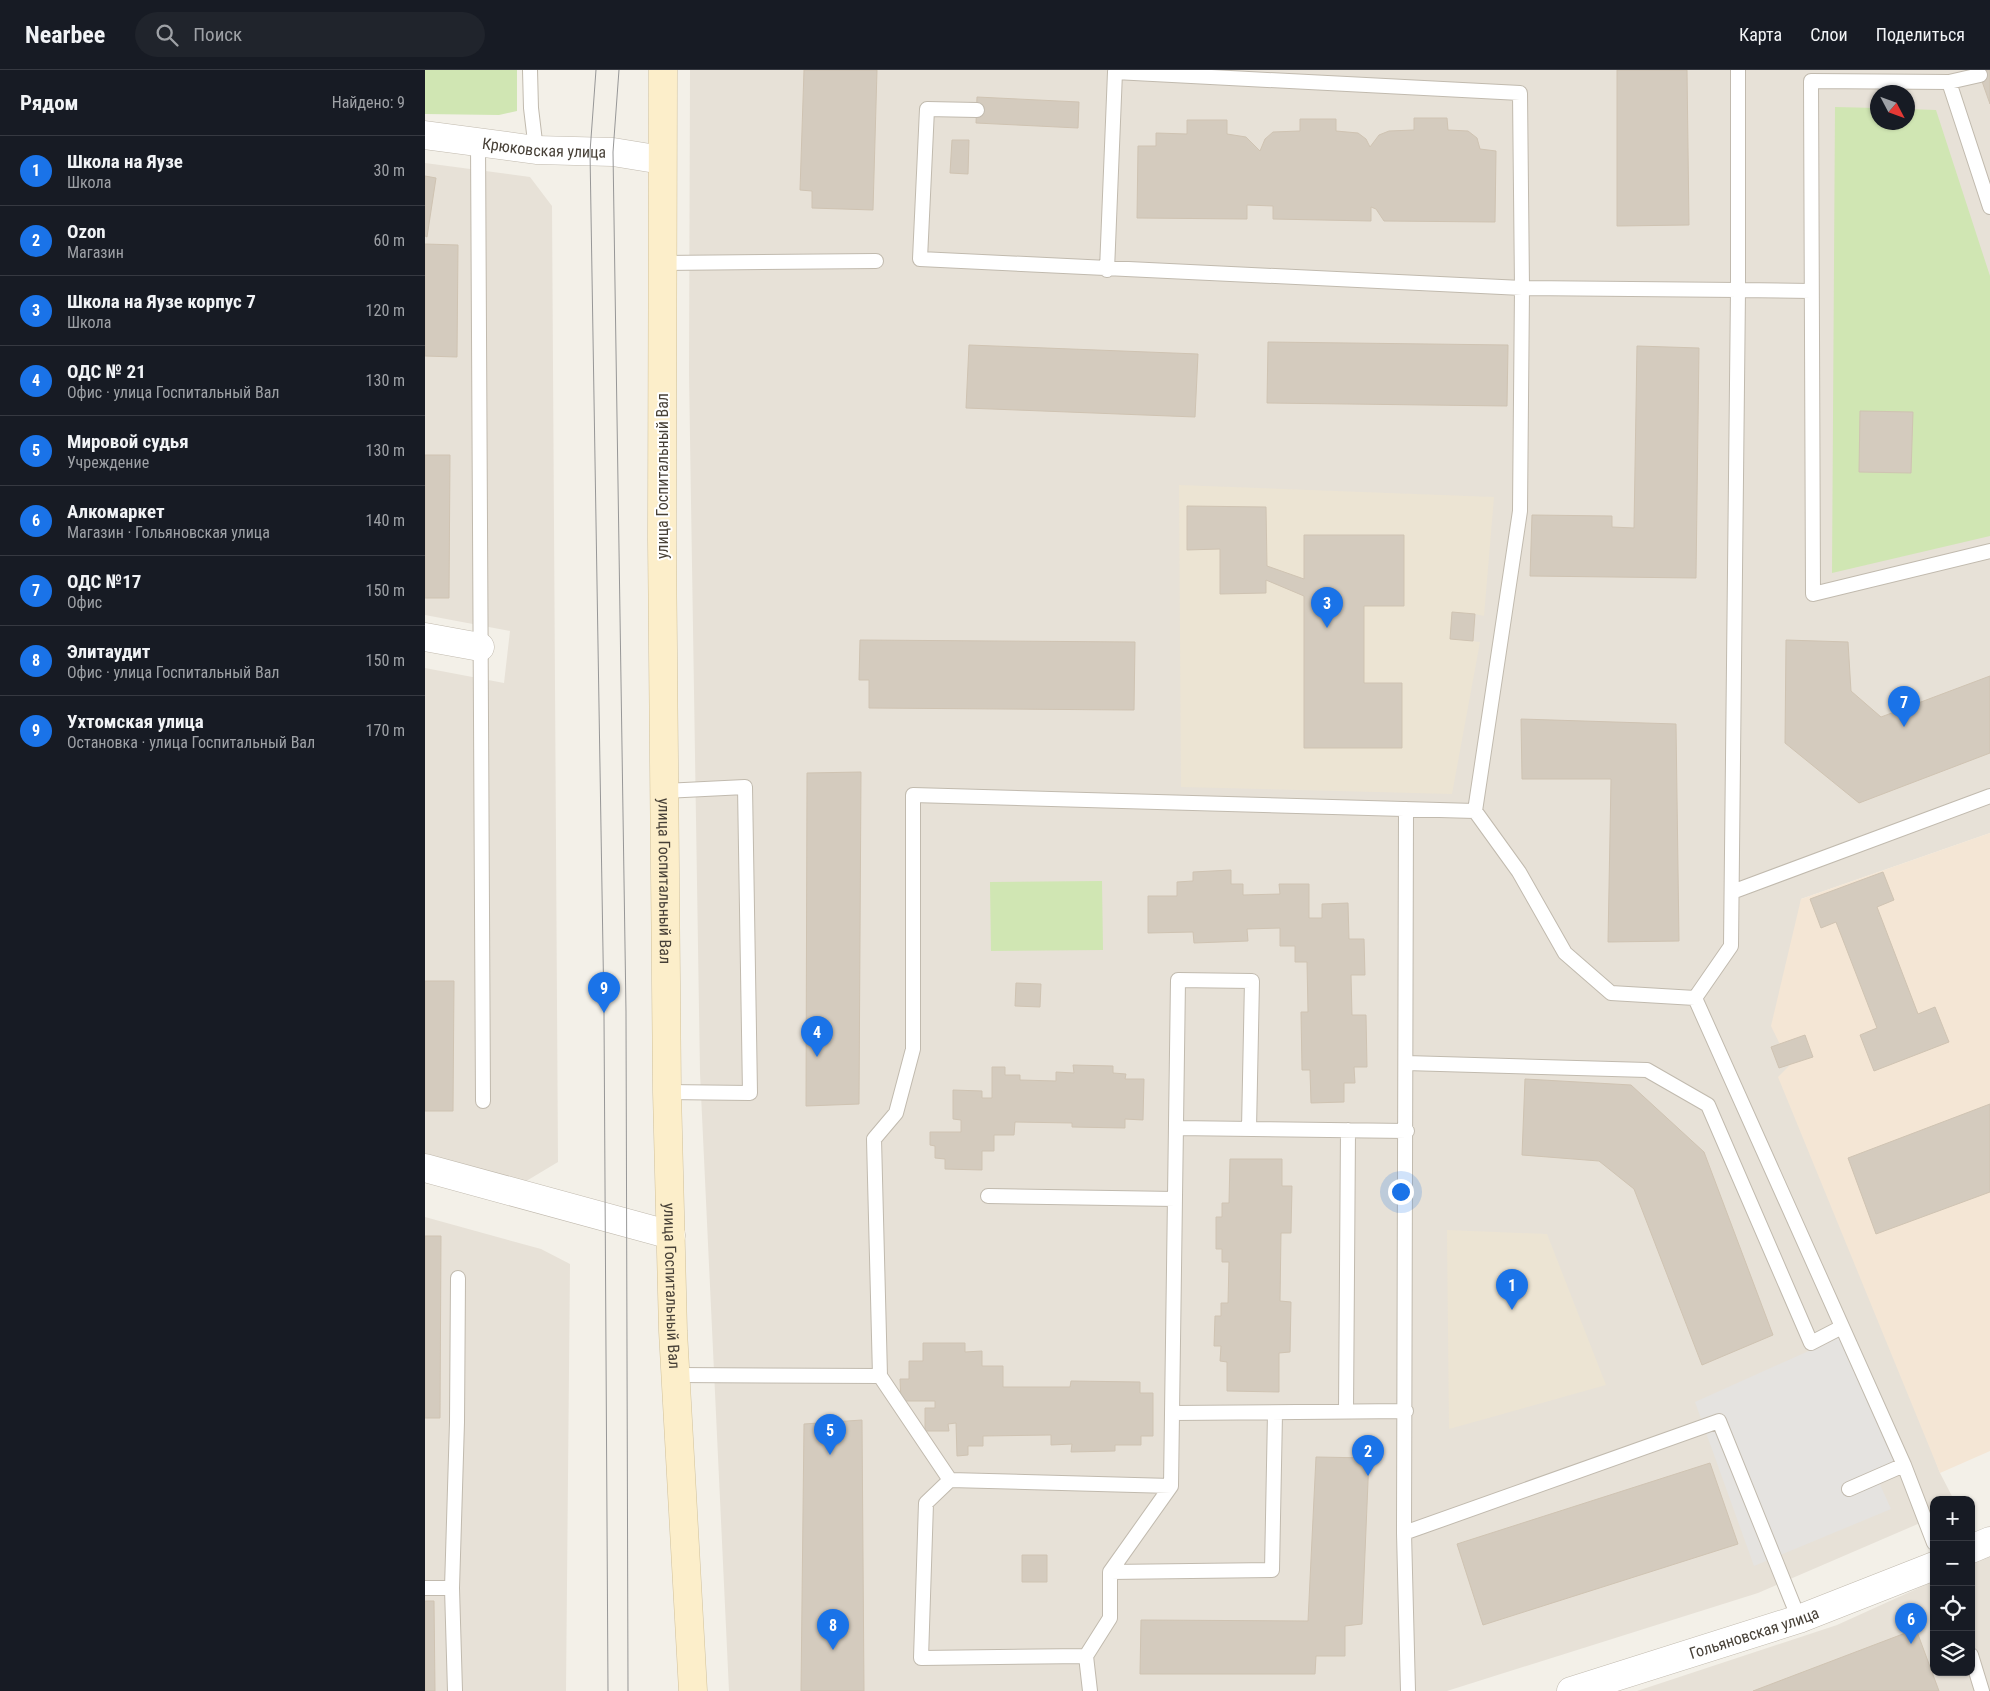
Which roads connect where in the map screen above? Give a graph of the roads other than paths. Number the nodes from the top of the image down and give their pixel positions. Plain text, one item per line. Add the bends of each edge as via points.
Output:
1 (530, 70) edge
2 (663, 70) edge
3 (1738, 70) edge
4 (1980, 75) dead end
5 (1949, 82) junction
6 (977, 110) dead end
7 (425, 135) edge
8 (478, 142) junction
9 (536, 150) junction
10 (662, 160) junction
11 (1990, 207) edge
12 (876, 261) dead end
13 (662, 264) junction
14 (1107, 270) junction
15 (1522, 288) junction
16 (1738, 290) junction
17 (1811, 291) junction
18 (1990, 551) edge
19 (425, 637) edge
20 (479, 647) junction
21 (664, 791) junction
22 (1990, 796) edge
23 (1406, 809) junction
24 (1475, 811) junction
25 (1732, 892) junction
26 (1695, 998) junction
27 (1406, 1063) junction
28 (667, 1092) junction
29 (483, 1102) dead end
30 (1176, 1128) junction
31 (1249, 1129) junction
32 (1348, 1130) junction
33 (1407, 1131) junction
34 (425, 1168) edge
35 (988, 1196) dead end
36 (1175, 1199) junction
37 (671, 1235) junction
38 (458, 1278) dead end
39 (1843, 1327) junction
40 (675, 1375) junction
41 (880, 1376) junction
42 (1406, 1411) junction
43 (1346, 1412) junction
44 (1172, 1413) junction
45 (1275, 1413) junction
46 (1904, 1465) junction
47 (950, 1480) junction
48 (1171, 1486) junction
49 (1849, 1489) dead end
50 (1404, 1533) junction
51 (1934, 1541) edge
52 (1990, 1541) edge
53 (1975, 1547) edge
54 (1930, 1568) edge
55 (1110, 1572) junction
56 (425, 1588) edge
57 (452, 1588) junction
58 (1799, 1619) junction
59 (1086, 1656) junction
60 (1975, 1668) edge
61 (455, 1691) edge
62 (693, 1691) edge
63 (1090, 1691) edge
64 (1408, 1691) edge
65 (1571, 1691) edge
66 (1982, 1691) edge

1 - 9 lane
2 - 10 main road, улица Госпитальный Вал
3 - 16 lane
4 - 5 lane
5 - 11 lane
5 - 17 lane via 1811,81
6 - 14 lane via 927,108 920,259
7 - 8 street, Крюковская улица
8 - 9 street, Крюковская улица
8 - 20 lane
9 - 10 street, Крюковская улица via 613,152
10 - 13 main road, улица Госпитальный Вал
12 - 13 lane
13 - 21 main road, улица Госпитальный Вал
14 - 15 lane
14 - 15 lane via 1115,72 1520,92
15 - 16 lane
15 - 24 lane via 1520,511
16 - 17 lane
16 - 25 lane
17 - 18 lane via 1813,594
19 - 20 street
20 - 29 lane
21 - 28 main road, улица Госпитальный Вал
21 - 28 lane via 745,787 750,1093
22 - 25 lane
23 - 24 lane
23 - 27 lane
23 - 41 lane via 913,795 913,1049 896,1113 875,1139
24 - 26 lane via 1519,872 1565,953 1611,993
25 - 26 lane via 1731,946
26 - 39 lane
27 - 33 lane
27 - 39 lane via 1647,1070 1708,1105 1811,1343
28 - 37 main road, улица Госпитальный Вал
30 - 31 lane
30 - 31 lane via 1178,980 1252,981
30 - 36 lane
31 - 32 lane
32 - 33 lane
32 - 43 lane
33 - 42 lane
34 - 37 street
35 - 36 lane
36 - 44 lane
37 - 40 main road, улица Госпитальный Вал
38 - 57 lane
39 - 46 lane
40 - 41 lane
40 - 62 main road, улица Госпитальный Вал
41 - 47 lane
42 - 43 lane
42 - 50 lane
43 - 45 lane
44 - 45 lane
44 - 48 lane
45 - 55 lane via 1272,1570
46 - 49 lane
46 - 51 lane
47 - 48 lane
47 - 59 lane via 926,1502 921,1658
48 - 55 lane
50 - 58 lane via 1719,1421
50 - 64 lane
52 - 53 street
54 - 58 street, Гольяновская улица
55 - 59 lane via 1110,1618
56 - 57 lane
57 - 61 lane
58 - 65 street, Гольяновская улица
59 - 63 lane
60 - 66 lane

